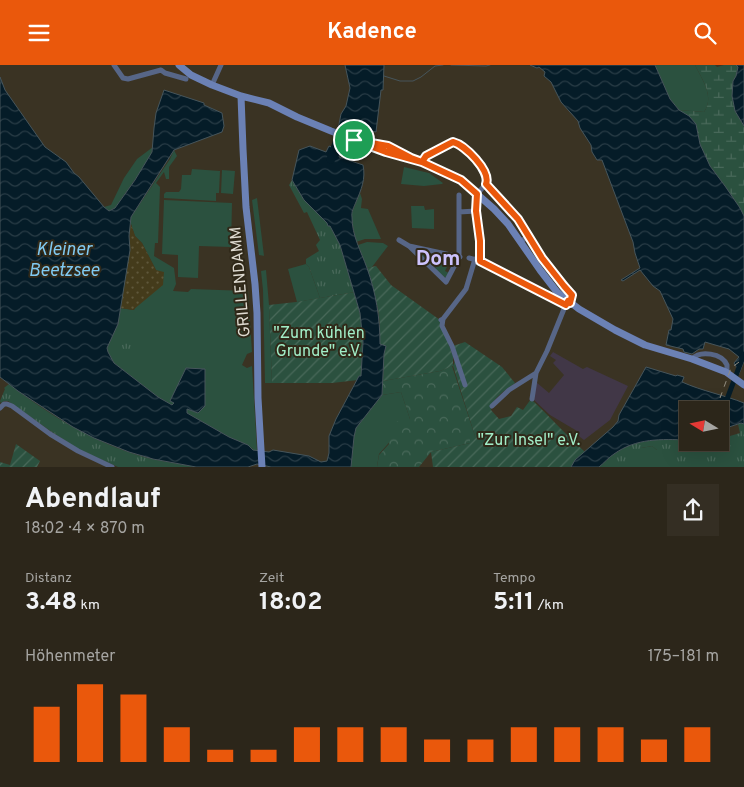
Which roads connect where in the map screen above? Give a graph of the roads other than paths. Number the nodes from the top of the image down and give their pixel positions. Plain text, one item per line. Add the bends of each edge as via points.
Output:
1 (114, 65) edge
2 (179, 65) edge
3 (221, 65) edge
4 (161, 68) edge
5 (186, 79) dead end
6 (212, 85) junction
7 (241, 96) junction
8 (422, 162) junction
9 (486, 184) junction
10 (477, 194) junction
11 (459, 195) dead end
12 (476, 211) junction
13 (459, 212) junction
14 (528, 237) junction
15 (399, 240) dead end
16 (521, 241) junction
17 (409, 246) junction
18 (460, 257) junction
19 (475, 259) junction
20 (568, 303) junction
21 (692, 359) junction
22 (536, 373) junction
23 (729, 374) junction
24 (742, 383) edge
25 (465, 385) dead end
26 (532, 399) dead end
27 (492, 406) dead end
28 (0, 409) edge
29 (112, 467) edge
30 (262, 467) edge

1 - 4 street via 128,79
2 - 6 street
3 - 6 street
4 - 5 street via 166,73
6 - 7 street
7 - 8 street via 269,103 346,137
7 - 30 street, GRILLENDAMM via 246,207 257,313
8 - 9 street via 426,156 453,142 458,143 482,168 488,178
8 - 10 street via 461,180
9 - 10 street
9 - 14 street via 518,219
10 - 12 street
10 - 16 street
11 - 13 street
12 - 13 street
12 - 19 street via 480,241
13 - 18 street
14 - 16 street
14 - 20 street via 572,295
15 - 17 street
16 - 20 street via 552,287
17 - 18 street
17 - 18 street via 446,282
19 - 20 street
19 - 25 street via 466,289 442,320
20 - 21 street via 645,345
20 - 22 street
21 - 23 street
21 - 23 street via 708,353 716,356 724,360
22 - 26 street
22 - 27 street
23 - 24 street
28 - 29 street via 4,404 12,406 50,434

